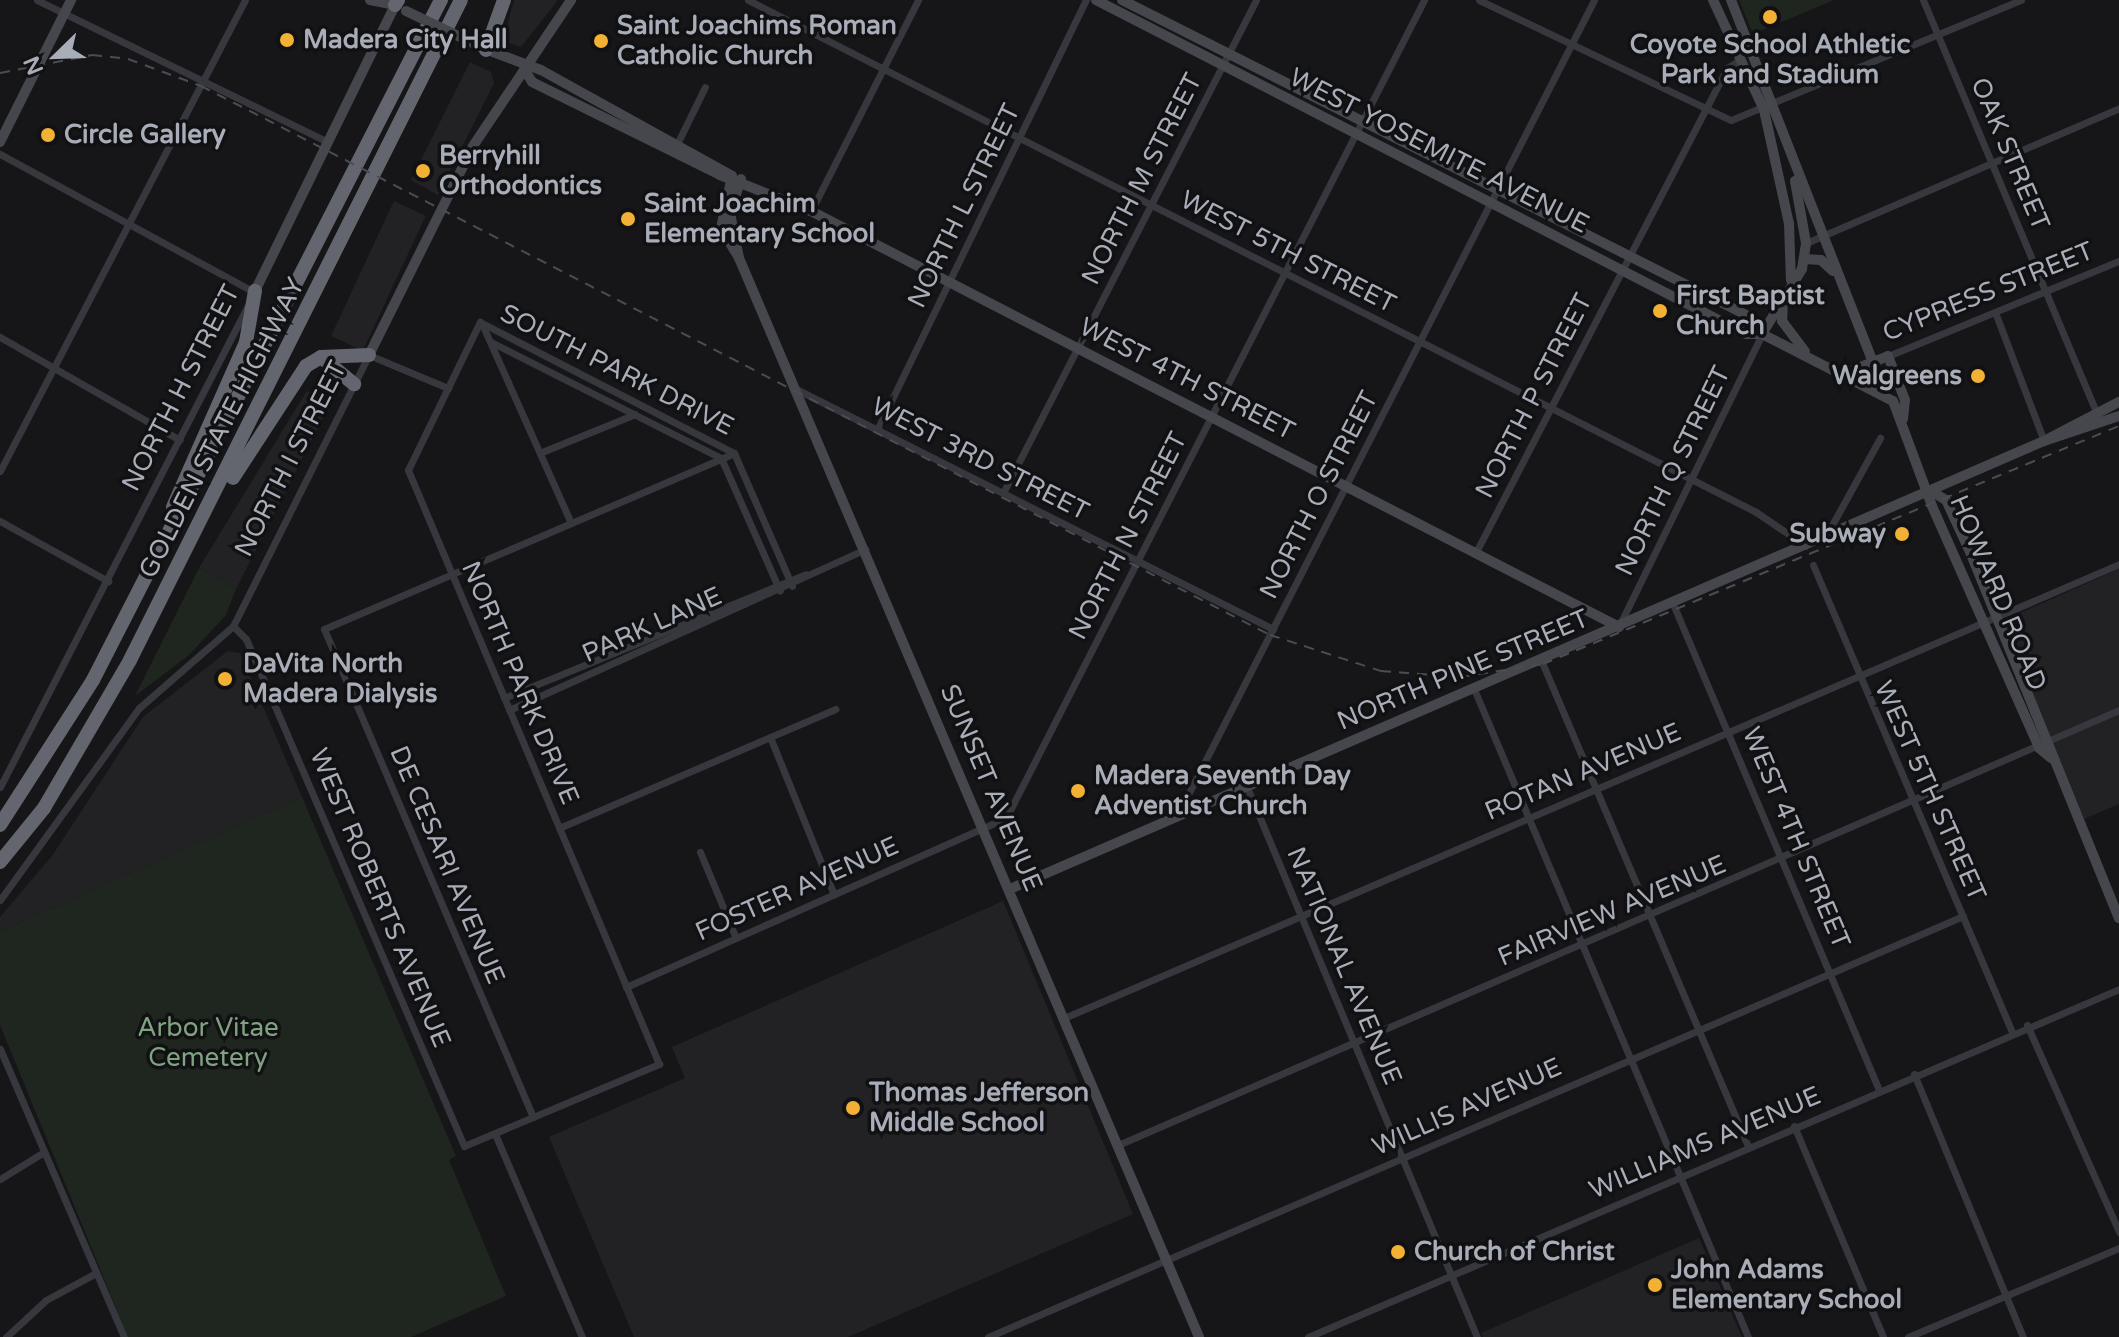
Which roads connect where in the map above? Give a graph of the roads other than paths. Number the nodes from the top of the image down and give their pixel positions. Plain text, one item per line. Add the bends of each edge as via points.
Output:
1 (37, 0) edge
2 (71, 0) edge
3 (245, 0) edge
4 (370, 0) edge
5 (441, 0) edge
6 (461, 0) edge
7 (504, 0) edge
8 (571, 0) edge
9 (748, 0) edge
10 (918, 0) edge
11 (1086, 0) edge
12 (1096, 0) edge
13 (1122, 0) edge
14 (1256, 0) edge
15 (1424, 0) edge
16 (1479, 0) edge
17 (1594, 0) edge
18 (1713, 0) edge
19 (1731, 0) edge
20 (1923, 0) edge
21 (2021, 0) edge
22 (397, 4) edge
23 (64, 14) junction
24 (1938, 35) junction
25 (1570, 46) junction
26 (482, 48) junction
27 (1226, 58) junction
28 (1740, 60) junction
29 (524, 69) junction
30 (883, 69) junction
31 (205, 78) junction
32 (705, 87) dead end
33 (1770, 107) junction
34 (2119, 108) edge
35 (1707, 114) junction
36 (1364, 123) junction
37 (1359, 136) junction
38 (1019, 138) junction
39 (0, 142) edge
40 (328, 142) junction
41 (678, 142) junction
42 (1787, 150) junction
43 (0, 154) edge
44 (1992, 165) junction
45 (737, 178) junction
46 (1499, 191) junction
47 (1784, 195) junction
48 (1493, 204) junction
49 (1151, 205) junction
50 (811, 211) junction
51 (130, 221) junction
52 (1824, 240) junction
53 (1806, 243) junction
54 (1626, 258) junction
55 (1804, 259) junction
56 (2119, 261) edge
57 (1621, 270) junction
58 (1286, 273) junction
59 (1835, 273) junction
60 (1791, 280) junction
61 (950, 282) junction
62 (255, 291) junction
63 (2046, 291) junction
64 (1784, 292) junction
65 (1995, 312) junction
66 (480, 322) junction
67 (1762, 334) junction
68 (0, 337) edge
69 (1419, 341) junction
70 (493, 343) junction
71 (1078, 347) junction
72 (369, 355) junction
73 (1809, 355) junction
74 (1888, 356) junction
75 (321, 357) junction
76 (1873, 363) junction
77 (55, 365) junction
78 (1848, 372) junction
79 (354, 384) junction
80 (448, 388) junction
81 (798, 390) junction
82 (2119, 405) edge
83 (1553, 409) junction
84 (2096, 412) junction
85 (635, 414) junction
86 (1212, 416) junction
87 (2119, 416) edge
88 (1903, 419) junction
89 (2097, 425) junction
90 (877, 430) junction
91 (1880, 438) dead end
92 (180, 440) junction
93 (2047, 442) junction
94 (542, 452) junction
95 (734, 453) junction
96 (721, 458) junction
97 (0, 471) edge
98 (1692, 479) junction
99 (1346, 485) junction
100 (1933, 492) junction
101 (1003, 493) junction
102 (0, 521) edge
103 (571, 523) junction
104 (1825, 538) junction
105 (194, 539) junction
106 (1806, 546) junction
107 (865, 549) junction
108 (1476, 552) junction
109 (1138, 561) junction
110 (2119, 564) edge
111 (1813, 565) dead end
112 (452, 574) junction
113 (808, 574) junction
114 (788, 576) junction
115 (108, 581) junction
116 (776, 581) junction
117 (792, 586) junction
118 (780, 591) junction
119 (1673, 604) junction
120 (124, 618) junction
121 (1997, 618) junction
122 (1986, 624) junction
123 (233, 626) junction
124 (1619, 627) junction
125 (1273, 629) junction
126 (1541, 660) junction
127 (1859, 678) junction
128 (1474, 689) junction
129 (504, 698) junction
130 (835, 709) dead end
131 (509, 710) junction
132 (2119, 710) edge
133 (1727, 732) junction
134 (770, 737) junction
135 (2045, 745) junction
136 (0, 787) edge
137 (1247, 787) junction
138 (1596, 788) junction
139 (1915, 803) junction
140 (1528, 817) junction
141 (1176, 818) junction
142 (0, 825) edge
143 (559, 828) junction
144 (984, 828) junction
145 (700, 852) dead end
146 (1782, 860) junction
147 (0, 862) edge
148 (1010, 889) junction
149 (834, 895) junction
150 (0, 900) edge
151 (1301, 916) junction
152 (1650, 916) junction
153 (1963, 916) junction
154 (2119, 918) edge
155 (736, 938) junction
156 (1582, 945) junction
157 (1829, 973) junction
158 (626, 987) junction
159 (2119, 989) edge
160 (1064, 1018) junction
161 (2027, 1025) junction
162 (1698, 1029) junction
163 (2012, 1032) junction
164 (1355, 1043) junction
165 (0, 1049) edge
166 (1630, 1058) junction
167 (1914, 1074) junction
168 (1879, 1090) junction
169 (533, 1117) junction
170 (1794, 1126) junction
171 (495, 1134) junction
172 (1118, 1145) junction
173 (1748, 1146) junction
174 (44, 1152) junction
175 (1403, 1158) junction
176 (1680, 1176) junction
177 (0, 1179) edge
178 (2119, 1232) edge
179 (2119, 1248) edge
180 (1166, 1258) junction
181 (96, 1273) junction
182 (1452, 1275) junction
183 (2006, 1295) junction
184 (6, 1337) edge
185 (124, 1337) edge
186 (582, 1337) edge
187 (990, 1337) edge
188 (1199, 1337) edge
189 (1308, 1337) edge
190 (1477, 1337) edge
191 (1748, 1337) edge
192 (1883, 1337) edge
193 (1908, 1337) edge
194 (2023, 1337) edge

1 - 23 street
2 - 23 main road
3 - 31 street
4 - 22 main road, WEST 4TH STREET
5 - 120 highway, GOLDEN STATE HIGHWAY
6 - 105 highway, GOLDEN STATE HIGHWAY
7 - 26 highway
8 - 29 main road, NORTH I STREET
9 - 30 street, WEST 5TH STREET
10 - 30 street
11 - 38 street, NORTH L STREET
12 - 27 main road, WEST YOSEMITE AVENUE
13 - 27 main road, WEST YOSEMITE AVENUE
14 - 27 street, NORTH M STREET
15 - 36 street, NORTH N STREET
16 - 25 street
17 - 25 street, NORTH O STREET
18 - 28 main road
19 - 33 main road
20 - 24 street, OAK STREET
21 - 24 street
22 - 26 main road, WEST 4TH STREET, bridge
22 - 40 main road, NORTH H STREET
23 - 31 street
23 - 39 main road
24 - 33 street
24 - 44 street, OAK STREET
25 - 35 street
25 - 46 street, NORTH O STREET
26 - 29 main road, WEST 4TH STREET
27 - 36 main road, WEST YOSEMITE AVENUE
27 - 37 main road, WEST YOSEMITE AVENUE
27 - 49 street, NORTH M STREET
28 - 33 main road
28 - 35 street, NORTH P STREET via 1727,68
29 - 41 main road, WEST 4TH STREET via 541,70
29 - 45 main road, WEST 4TH STREET via 532,82
29 - 72 main road, NORTH I STREET via 473,146
30 - 38 street, WEST 5TH STREET
30 - 50 street
31 - 40 street
31 - 51 street
32 - 41 street
33 - 35 street via 1731,120
33 - 42 main road
33 - 47 main road
34 - 44 street
35 - 54 street, NORTH P STREET
36 - 37 street, NORTH N STREET
36 - 46 main road, WEST YOSEMITE AVENUE
37 - 48 main road, WEST YOSEMITE AVENUE
37 - 58 street, NORTH N STREET
38 - 49 street, WEST 5TH STREET
38 - 61 street, NORTH L STREET
40 - 62 main road, NORTH H STREET
41 - 45 main road, WEST 4TH STREET
42 - 52 main road
42 - 53 main road
43 - 51 street
44 - 52 street
44 - 63 street, OAK STREET
45 - 50 main road, WEST 4TH STREET
45 - 81 main road, SUNSET AVENUE via 730,213 739,258
46 - 48 street, NORTH O STREET
46 - 54 main road, WEST YOSEMITE AVENUE
47 - 53 main road
47 - 60 main road
48 - 57 main road, WEST YOSEMITE AVENUE
48 - 69 street, NORTH O STREET
49 - 58 street, WEST 5TH STREET
49 - 71 street, NORTH M STREET
50 - 61 main road, WEST 4TH STREET
51 - 62 street
51 - 77 street
52 - 53 street
52 - 59 main road
53 - 55 main road
54 - 57 street, NORTH P STREET
54 - 67 main road, WEST YOSEMITE AVENUE via 1752,318
55 - 59 main road via 1821,260
55 - 60 main road
56 - 63 street, CYPRESS STREET
57 - 67 main road, WEST YOSEMITE AVENUE via 1746,334
57 - 83 street, NORTH P STREET
58 - 69 street, WEST 5TH STREET
58 - 86 street, NORTH N STREET
59 - 76 main road
60 - 64 main road
61 - 71 main road, WEST 4TH STREET
61 - 90 street, NORTH L STREET
62 - 92 street, NORTH H STREET
62 - 120 highway via 246,342
63 - 65 street, CYPRESS STREET
63 - 84 street, OAK STREET
64 - 67 main road
64 - 73 main road via 1782,321
65 - 74 street, CYPRESS STREET
65 - 93 street
66 - 70 street
66 - 80 street, NORTH PARK DRIVE
66 - 95 street, SOUTH PARK DRIVE
67 - 73 main road, WEST YOSEMITE AVENUE
67 - 98 street, NORTH Q STREET
68 - 77 street
69 - 83 street, WEST 5TH STREET
69 - 99 street, NORTH O STREET
70 - 85 street, SOUTH PARK DRIVE
70 - 94 street
71 - 86 main road, WEST 4TH STREET
71 - 101 street, NORTH M STREET
72 - 75 highway
72 - 79 street, NORTH I STREET
72 - 80 street
73 - 78 main road, WEST YOSEMITE AVENUE
74 - 76 main road, CYPRESS STREET
74 - 88 main road via 1905,400
75 - 79 highway
75 - 105 highway via 299,375
76 - 78 main road, CYPRESS STREET
77 - 92 street
77 - 97 street
78 - 88 main road, WEST YOSEMITE AVENUE via 1893,401
79 - 123 street, NORTH I STREET
80 - 112 street, NORTH PARK DRIVE via 408,470
81 - 90 street, WEST 3RD STREET
81 - 107 main road, SUNSET AVENUE
82 - 84 main road
82 - 89 main road
83 - 98 street, WEST 5TH STREET
83 - 108 street, NORTH P STREET
84 - 93 main road
85 - 94 street
85 - 96 street, SOUTH PARK DRIVE
86 - 99 main road, WEST 4TH STREET
86 - 109 street, NORTH N STREET
87 - 89 main road
88 - 100 main road
89 - 93 main road
90 - 101 street, WEST 3RD STREET
91 - 104 street
92 - 115 street, NORTH H STREET
93 - 100 main road, NORTH PINE STREET
94 - 103 street
95 - 96 street
95 - 114 street, SOUTH PARK DRIVE
96 - 103 street
96 - 116 street, SOUTH PARK DRIVE
98 - 106 street, WEST 5TH STREET via 1798,534
98 - 124 street, NORTH Q STREET
99 - 108 main road, WEST 4TH STREET
99 - 125 street, NORTH O STREET
100 - 104 main road, NORTH PINE STREET
100 - 121 main road, HOWARD ROAD via 1946,500
100 - 122 main road, HOWARD ROAD via 1932,506
101 - 109 street, WEST 3RD STREET
102 - 115 street
103 - 112 street
104 - 106 main road, NORTH PINE STREET
105 - 147 highway, GOLDEN STATE HIGHWAY via 44,808
106 - 119 main road, NORTH PINE STREET
107 - 113 street, PARK LANE
107 - 144 main road, SUNSET AVENUE
108 - 124 main road, WEST 4TH STREET
109 - 125 street, WEST 3RD STREET
109 - 144 street, NORTH N STREET via 1006,818
110 - 121 street, ROTAN AVENUE
111 - 127 street, WEST 5TH STREET
112 - 129 street, NORTH PARK DRIVE
112 - 169 street, DE CESARI AVENUE via 324,629
113 - 114 street, PARK LANE
113 - 117 street, PARK LANE
114 - 116 street, PARK LANE
114 - 117 street, SOUTH PARK DRIVE
115 - 136 street, NORTH H STREET
116 - 118 street, SOUTH PARK DRIVE
116 - 129 street, PARK LANE
117 - 118 street, PARK LANE
118 - 131 street, PARK LANE
119 - 124 main road, NORTH PINE STREET
119 - 133 street, WEST 4TH STREET
120 - 142 highway, GOLDEN STATE HIGHWAY via 51,752
121 - 122 street, ROTAN AVENUE
121 - 135 main road, HOWARD ROAD
122 - 127 street, ROTAN AVENUE
122 - 135 main road, HOWARD ROAD
123 - 150 street, NORTH I STREET via 139,708
123 - 171 street, WEST ROBERTS AVENUE via 246,639 464,1146
124 - 126 main road, NORTH PINE STREET
125 - 141 street, NORTH O STREET
126 - 128 main road, NORTH PINE STREET
126 - 138 street
127 - 133 street, ROTAN AVENUE
127 - 139 street, WEST 5TH STREET
128 - 137 main road, NORTH PINE STREET
128 - 140 street
129 - 131 street, NORTH PARK DRIVE
130 - 134 street
131 - 143 street, NORTH PARK DRIVE
132 - 135 street, FAIRVIEW AVENUE
133 - 138 street, ROTAN AVENUE
133 - 146 street, WEST 4TH STREET
134 - 143 street
134 - 149 street
135 - 139 street, FAIRVIEW AVENUE
135 - 154 main road, HOWARD ROAD
137 - 141 main road, NORTH PINE STREET
137 - 151 street, NATIONAL AVENUE
138 - 140 street, ROTAN AVENUE
138 - 152 street
139 - 146 street, FAIRVIEW AVENUE
139 - 153 street, WEST 5TH STREET
140 - 151 street, ROTAN AVENUE
140 - 156 street
141 - 148 main road, NORTH PINE STREET
143 - 158 street, NORTH PARK DRIVE
144 - 148 main road, SUNSET AVENUE
144 - 149 street, FOSTER AVENUE
145 - 155 street
146 - 152 street, FAIRVIEW AVENUE
146 - 157 street, WEST 4TH STREET
148 - 160 main road, SUNSET AVENUE
149 - 155 street, FOSTER AVENUE
151 - 160 street, ROTAN AVENUE
151 - 164 street, NATIONAL AVENUE
152 - 156 street, FAIRVIEW AVENUE
152 - 162 street
153 - 157 street, WILLIS AVENUE
153 - 163 street, WEST 5TH STREET
155 - 158 street, FOSTER AVENUE
156 - 164 street, FAIRVIEW AVENUE
156 - 166 street
157 - 162 street, WILLIS AVENUE
157 - 168 street, WEST 4TH STREET
158 - 169 street, NORTH PARK DRIVE via 659,1064
159 - 161 street, WILLIAMS AVENUE
160 - 172 main road, SUNSET AVENUE
161 - 163 street, WILLIAMS AVENUE
161 - 178 street
162 - 166 street, WILLIS AVENUE
162 - 173 street
163 - 167 street, WILLIAMS AVENUE
164 - 172 street, FAIRVIEW AVENUE
164 - 175 street, NATIONAL AVENUE
165 - 174 street
166 - 175 street, WILLIS AVENUE
166 - 176 street
167 - 168 street, WILLIAMS AVENUE
167 - 183 street
168 - 170 street, WILLIAMS AVENUE
169 - 171 street
170 - 173 street, WILLIAMS AVENUE
170 - 192 street
171 - 186 street
172 - 180 main road, SUNSET AVENUE
173 - 176 street, WILLIAMS AVENUE
174 - 177 street
174 - 181 street
175 - 180 street, WILLIS AVENUE
175 - 182 street, NATIONAL AVENUE
176 - 182 street, WILLIAMS AVENUE
176 - 191 street
179 - 183 street
180 - 187 street, WILLIS AVENUE
180 - 188 main road, SUNSET AVENUE
181 - 184 street via 46,1300
181 - 185 street
182 - 189 street, WILLIAMS AVENUE
182 - 190 street, NATIONAL AVENUE
183 - 193 street
183 - 194 street

